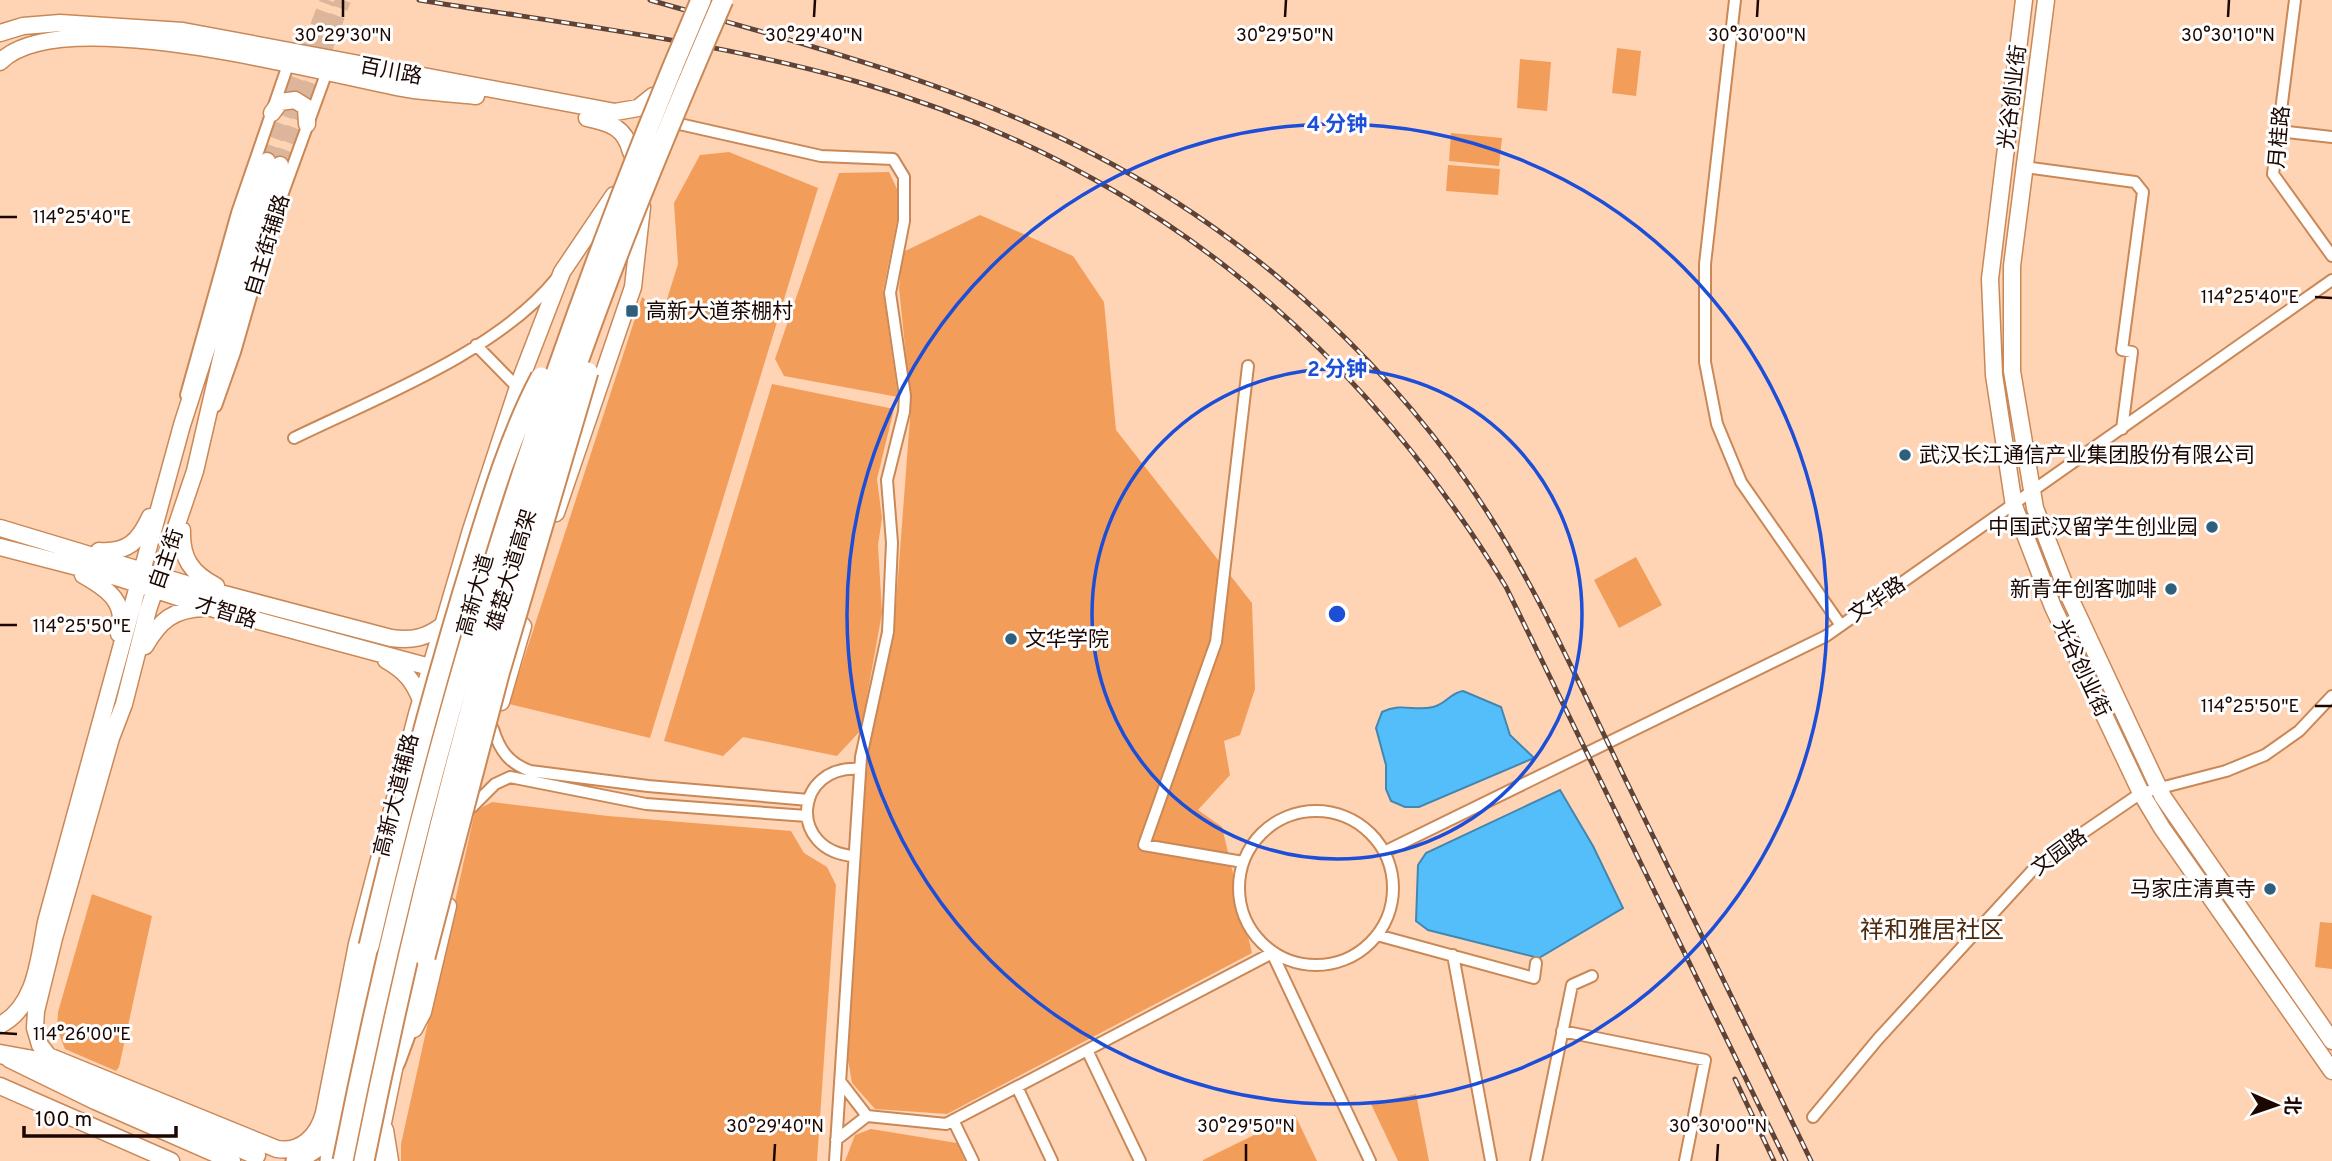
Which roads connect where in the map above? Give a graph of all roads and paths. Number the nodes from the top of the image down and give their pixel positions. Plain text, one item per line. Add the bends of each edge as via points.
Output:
1 (701, 0) edge
2 (723, 0) edge
3 (1735, 0) edge
4 (2024, 0) edge
5 (2046, 0) edge
6 (2295, 0) edge
7 (0, 33) edge
8 (290, 57) junction
9 (0, 62) edge
10 (330, 66) junction
11 (655, 91) joint
12 (687, 97) dead end
13 (272, 113) junction
14 (675, 123) junction
15 (307, 124) junction
16 (2278, 131) junction
17 (2332, 137) edge
18 (631, 152) junction
19 (2025, 167) junction
20 (614, 195) junction
21 (642, 207) junction
22 (628, 230) junction
23 (2332, 256) edge
24 (562, 272) junction
25 (2332, 280) edge
26 (575, 315) junction
27 (476, 345) junction
28 (1248, 366) dead end
29 (518, 388) junction
30 (182, 425) junction
31 (2122, 429) junction
32 (205, 431) junction
33 (294, 438) dead end
34 (167, 479) junction
35 (2033, 493) junction
36 (2014, 506) junction
37 (182, 511) junction
38 (0, 528) edge
39 (0, 547) edge
40 (79, 550) junction
41 (65, 565) junction
42 (150, 580) junction
43 (533, 587) junction
44 (241, 597) junction
45 (211, 608) junction
46 (1840, 624) junction
47 (443, 625) junction
48 (375, 654) junction
49 (135, 663) junction
50 (430, 667) junction
51 (486, 671) junction
52 (452, 673) junction
53 (2332, 696) edge
54 (421, 700) junction
55 (493, 729) junction
56 (99, 736) junction
57 (860, 769) junction
58 (2160, 789) junction
59 (2141, 793) junction
60 (809, 800) junction
61 (472, 807) junction
62 (807, 817) junction
63 (1384, 852) junction
64 (854, 856) junction
65 (1243, 862) junction
66 (1377, 935) junction
67 (1272, 953) junction
68 (1454, 956) junction
69 (1536, 963) dead end
70 (1592, 976) dead end
71 (401, 1010) junction
72 (0, 1025) edge
73 (1562, 1031) junction
74 (2332, 1041) edge
75 (361, 1047) junction
76 (1087, 1050) junction
77 (0, 1054) edge
78 (46, 1055) junction
79 (395, 1062) junction
80 (60, 1069) junction
81 (2332, 1070) edge
82 (840, 1081) junction
83 (0, 1086) edge
84 (1017, 1087) junction
85 (867, 1116) junction
86 (1814, 1117) dead end
87 (953, 1120) junction
88 (383, 1121) junction
89 (334, 1125) junction
90 (836, 1140) junction
91 (256, 1155) dead end
92 (229, 1160) edge
93 (171, 1161) edge
94 (296, 1161) edge
95 (330, 1161) edge
96 (337, 1161) edge
97 (343, 1161) edge
98 (364, 1161) edge
99 (374, 1161) edge
100 (389, 1161) edge
101 (835, 1161) edge
102 (973, 1161) edge
103 (1052, 1161) edge
104 (1140, 1161) edge
105 (1370, 1161) edge
106 (1491, 1161) edge
107 (1537, 1161) edge
108 (1685, 1161) edge

1 - 26 highway, 雄楚大道高架, bridge via 632,163
2 - 22 highway, 雄楚大道高架, bridge
3 - 46 street via 1705,264 1704,362 1717,424 1741,482
4 - 36 main road, 光谷创业街 via 1990,279 1994,374
5 - 19 main road, 光谷创业街
6 - 16 street, 月桂路
7 - 8 main road, 百川路 via 38,24 108,24 192,32
8 - 9 main road, 百川路 via 77,37 25,45
8 - 10 main road, 百川路
8 - 13 street, 自主街辅路
10 - 11 main road, 百川路 via 615,112 638,108
10 - 15 street, 自主街辅路
10 - 18 main road, 百川路 via 410,89 474,96 610,123 628,139
11 - 18 main road, 高新大道
12 - 14 main road, 高新大道
13 - 15 main road via 280,102 295,100 306,107
13 - 30 street, 自主街辅路 via 188,379
14 - 21 main road, 高新大道
14 - 57 street via 821,156 893,159 904,177 904,221 890,293 905,396 887,480 892,543 888,632
15 - 32 street, 自主街辅路 via 272,223 223,390
16 - 17 street
16 - 23 street, 月桂路 via 2273,174
18 - 20 main road, 高新大道
19 - 31 street via 2135,182 2143,192 2123,350 2132,352
19 - 35 main road, 光谷创业街 via 2012,266 2012,371
20 - 24 main road, 高新大道辅路
20 - 52 main road, 高新大道 via 501,509
21 - 43 main road via 633,287
21 - 51 main road, 高新大道 via 552,455
22 - 79 highway, bridge via 499,674 413,1013
22 - 98 highway, 雄楚大道高架, bridge via 547,454 481,670 410,939
24 - 27 street via 537,302
24 - 29 main road, 高新大道辅路
25 - 31 street, 文华路
26 - 89 highway, bridge via 536,388 474,556 419,744 369,946
26 - 97 highway, 雄楚大道高架, bridge via 492,562 444,727 391,933
27 - 29 street
27 - 33 street
28 - 65 street via 1216,642 1144,845
29 - 47 main road, 高新大道辅路
30 - 32 main road, 自主街 via 274,163
30 - 34 main road, 自主街
31 - 35 street, 文华路
32 - 37 main road, 自主街
34 - 40 main road via 135,544 112,552
34 - 42 main road, 自主街
35 - 36 street, 文华路
35 - 58 main road, 光谷创业街 via 2069,596
36 - 46 street, 文华路
36 - 59 main road, 光谷创业街 via 2053,607
37 - 42 main road, 自主街
37 - 44 main road via 181,546 191,570
38 - 40 main road, 才智路
39 - 41 main road, 才智路
40 - 42 main road, 才智路
41 - 42 main road, 才智路
41 - 56 main road via 111,592 123,621 104,685
42 - 44 main road, 才智路
42 - 45 main road, 才智路
42 - 49 main road, 自主街
42 - 56 main road, 自主街
43 - 51 main road
43 - 55 main road
44 - 47 main road, 才智路 via 401,639 430,635
45 - 48 main road, 才智路
45 - 49 main road via 188,609 163,619
46 - 63 street, 文华路 via 1826,636
47 - 50 main road, 高新大道辅路
48 - 50 main road, 才智路
48 - 54 main road via 404,670
49 - 78 main road, 自主街 via 36,1011 36,1036
50 - 52 main road, 才智路
50 - 54 main road, 高新大道辅路
51 - 71 main road, 高新大道 via 438,846
52 - 75 main road, 高新大道
53 - 58 street, 文园路 via 2299,731 2265,755
54 - 78 main road, 高新大道辅路 via 357,944 321,1123 306,1144 289,1151 264,1144
55 - 60 street via 507,758 530,771
55 - 61 main road
56 - 72 main road, 自主街 via 30,991 17,1013
57 - 60 street via 828,775 816,785
57 - 64 street
58 - 59 street, 文园路
58 - 74 main road, 光谷创业街 via 2189,838
59 - 81 main road, 光谷创业街
59 - 86 street, 文园路 via 2040,862 1878,1039
60 - 62 street
61 - 62 street via 495,784 510,777 646,804
61 - 79 main road via 423,1012
62 - 64 street via 822,846
63 - 65 street via 1369,831 1348,817 1323,811 1298,813 1274,823 1255,840
63 - 66 street via 1393,876 1392,902
64 - 82 street
65 - 67 street via 1238,887 1242,912 1254,935
66 - 67 street via 1346,960 1321,966 1296,964
66 - 68 street
67 - 76 street
67 - 105 street
68 - 69 street via 1534,978
68 - 106 street
70 - 73 street via 1572,985
71 - 75 main road via 391,1052 372,1065
71 - 79 main road, 高新大道
73 - 107 street
73 - 108 street via 1705,1060
75 - 96 main road, 高新大道
76 - 84 street
76 - 104 street
77 - 80 main road
77 - 92 main road
78 - 80 main road, 自主街
79 - 88 main road, 高新大道
80 - 91 main road
82 - 85 street
82 - 90 street
83 - 93 main road
84 - 87 street
84 - 103 street
85 - 87 street via 946,1124
85 - 90 street
87 - 102 street
88 - 99 main road, 高新大道
88 - 100 main road
89 - 94 highway via 323,1143
89 - 95 highway
90 - 101 street

